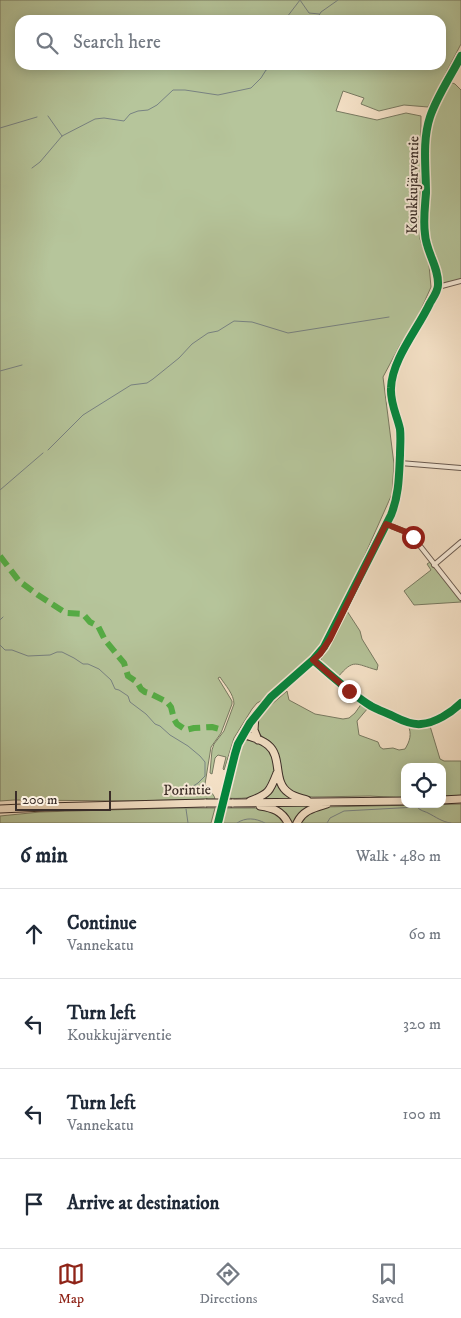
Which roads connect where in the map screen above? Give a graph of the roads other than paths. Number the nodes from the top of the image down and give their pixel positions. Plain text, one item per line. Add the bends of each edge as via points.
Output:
1 (461, 56) edge
2 (461, 281) edge
3 (438, 287) junction
4 (400, 463) junction
5 (461, 468) edge
6 (386, 524) junction
7 (461, 542) edge
8 (434, 565) junction
9 (461, 598) edge
10 (313, 660) junction
11 (461, 703) edge
12 (254, 716) junction
13 (243, 734) junction
14 (258, 740) junction
15 (277, 772) junction
16 (461, 799) edge
17 (446, 800) edge
18 (336, 801) junction
19 (401, 801) edge
20 (314, 802) junction
21 (245, 803) junction
22 (0, 809) edge
23 (218, 823) edge
24 (288, 823) edge
25 (297, 823) edge

1 - 3 street, Koukkujärventie via 430,116 426,144 425,238
2 - 3 street
3 - 4 street via 407,343 391,384 391,400 401,435
4 - 5 street
4 - 6 street via 397,500
6 - 8 street via 413,537
6 - 10 street via 330,639
7 - 8 street
8 - 9 street
10 - 11 street via 372,707 401,720 422,724 448,714
10 - 12 street
12 - 13 street
12 - 14 highway
13 - 14 highway
13 - 23 street
14 - 15 highway via 274,751
15 - 20 highway via 282,786 290,794
15 - 21 highway via 269,791
16 - 17 highway
18 - 19 highway, Porintie
18 - 20 highway, Porintie
18 - 25 highway via 306,811
20 - 21 highway, Porintie
21 - 22 highway, Porintie, bridge
21 - 24 highway via 273,808 282,813

